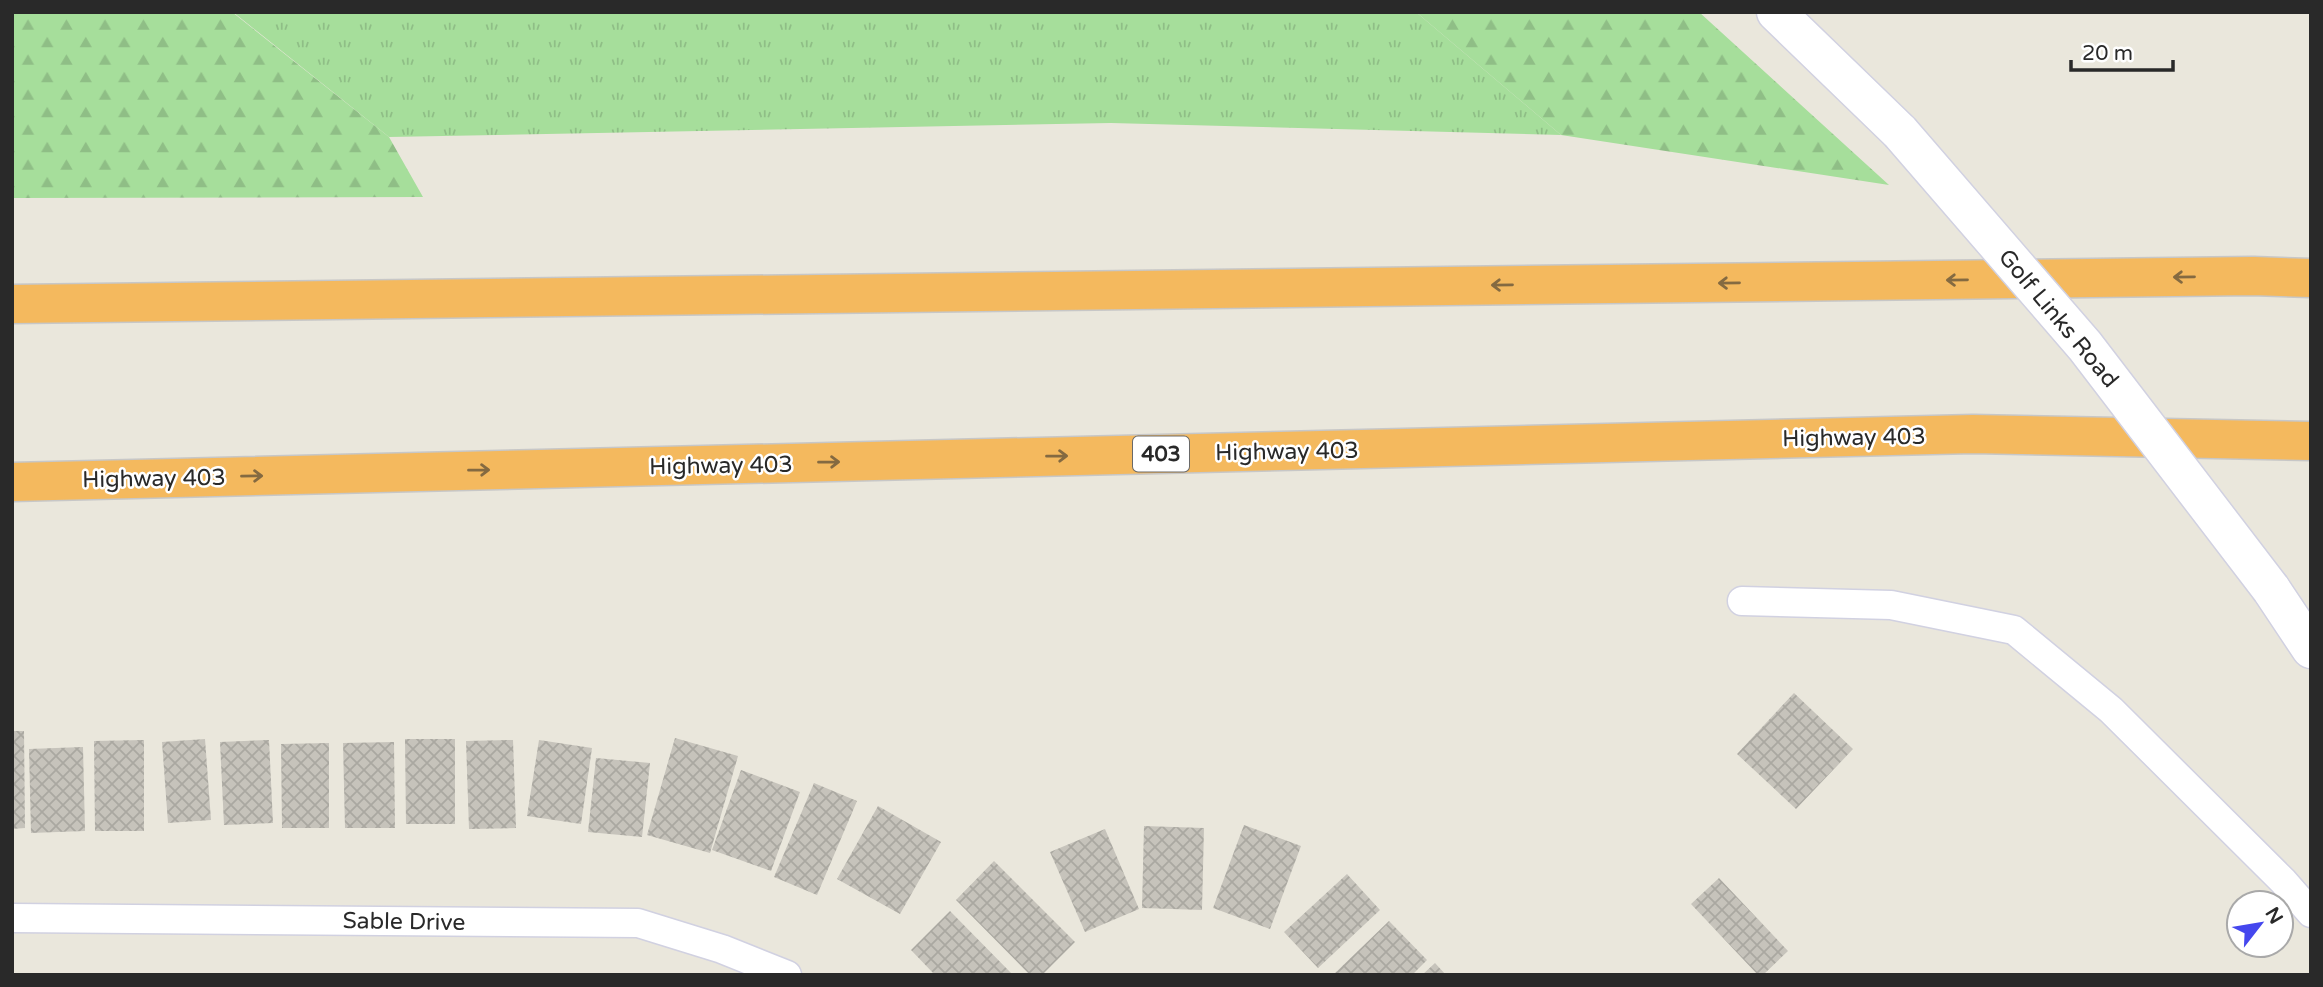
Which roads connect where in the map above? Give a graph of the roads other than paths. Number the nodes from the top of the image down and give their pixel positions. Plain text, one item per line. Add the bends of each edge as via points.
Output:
1 (1776, 12) edge
2 (2311, 278) edge
3 (12, 304) edge
4 (2311, 441) edge
5 (12, 482) edge
6 (1742, 601) dead end
7 (2311, 649) edge
8 (2311, 913) edge
9 (12, 918) edge
10 (787, 975) edge

1 - 7 main road, Golf Links Road, bridge via 1900,132 2085,346 2271,589
2 -> 3 highway
5 -> 4 highway, Highway 403 / 403 via 1973,434
6 - 8 street via 1891,605 2014,629 2111,710
9 - 10 street, Sable Drive via 638,923 722,948

